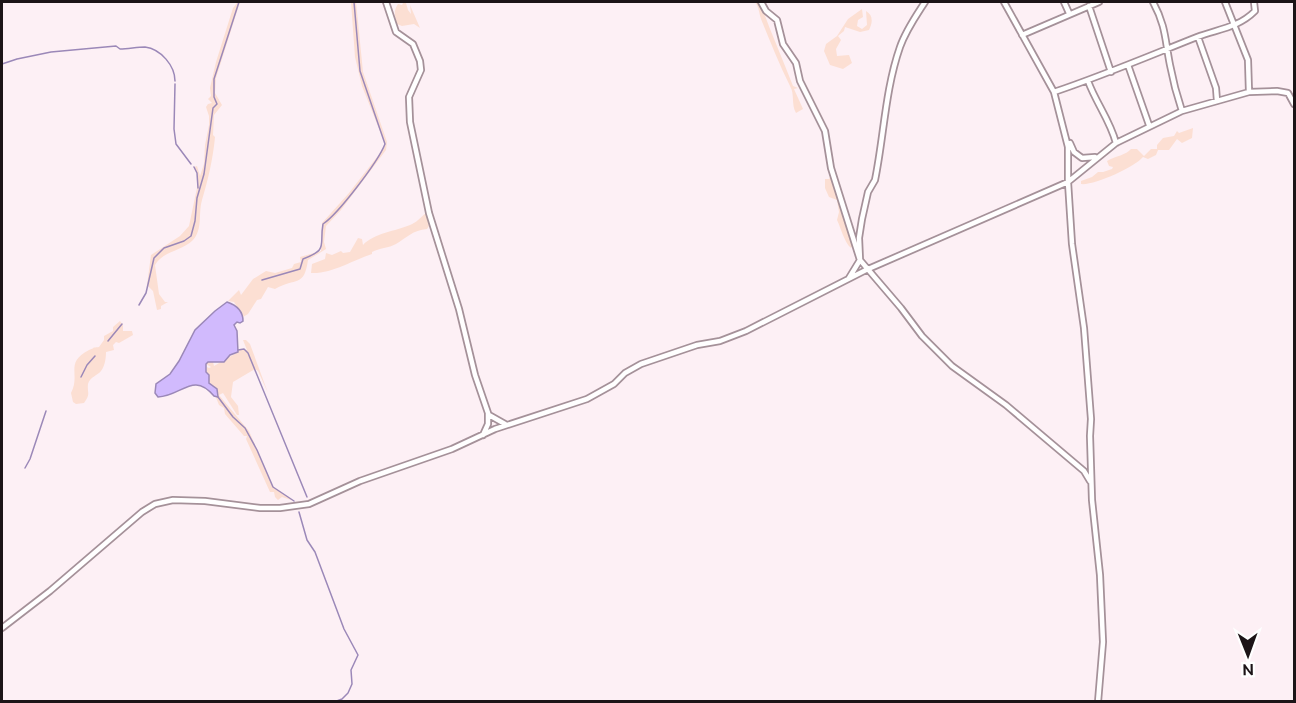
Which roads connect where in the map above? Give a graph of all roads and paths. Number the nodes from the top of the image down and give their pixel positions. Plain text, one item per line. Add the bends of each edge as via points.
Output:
1 (386, 2) edge
2 (761, 2) edge
3 (925, 2) edge
4 (1004, 2) edge
5 (1064, 2) edge
6 (1099, 2) edge
7 (1153, 2) edge
8 (1225, 2) edge
9 (1254, 2) edge
10 (1089, 6) junction
11 (1069, 13) junction
12 (1234, 27) junction
13 (1022, 34) junction
14 (1198, 37) junction
15 (1167, 49) junction
16 (1128, 65) junction
17 (1111, 72) junction
18 (1088, 81) junction
19 (1053, 92) junction
20 (1250, 92) junction
21 (1217, 101) junction
22 (1294, 104) edge
23 (1182, 111) junction
24 (1149, 125) junction
25 (1067, 138) junction
26 (1116, 142) junction
27 (1098, 157) junction
28 (1068, 182) junction
29 (860, 260) junction
30 (866, 270) junction
31 (849, 279) junction
32 (488, 412) junction
33 (506, 425) junction
34 (483, 435) junction
35 (1092, 485) junction
36 (2, 628) edge
37 (1098, 702) edge

1 - 32 street via 396,32 413,44 420,60 421,70 409,97 410,122 429,213
2 - 29 street via 777,20 783,44 796,63 800,81 825,131 831,168
3 - 29 street via 901,46 891,81 875,180 862,219
4 - 13 street
5 - 11 street
6 - 10 street
7 - 15 street via 1164,27
8 - 12 street
9 - 12 street via 1255,11
10 - 11 street
10 - 17 street
11 - 13 street
12 - 14 street
12 - 20 street via 1248,60
13 - 19 street
14 - 15 street
14 - 21 street
15 - 16 street
15 - 23 street
16 - 17 street
16 - 24 street
17 - 18 street
18 - 19 street
18 - 26 street via 1112,126
19 - 25 street
20 - 21 street
20 - 22 street via 1288,93
21 - 23 street
23 - 24 street
24 - 26 street
25 - 27 street via 1082,158
25 - 28 street
26 - 27 street
27 - 28 street
28 - 30 street
28 - 35 street via 1084,328
29 - 30 street
29 - 31 street
30 - 31 street
30 - 35 street via 935,351 1058,448 1084,471
31 - 33 street via 746,331 640,364 587,399
32 - 33 street
32 - 34 street
33 - 34 street
34 - 36 street via 301,506 260,508 185,500 155,504
35 - 37 street via 1103,642

